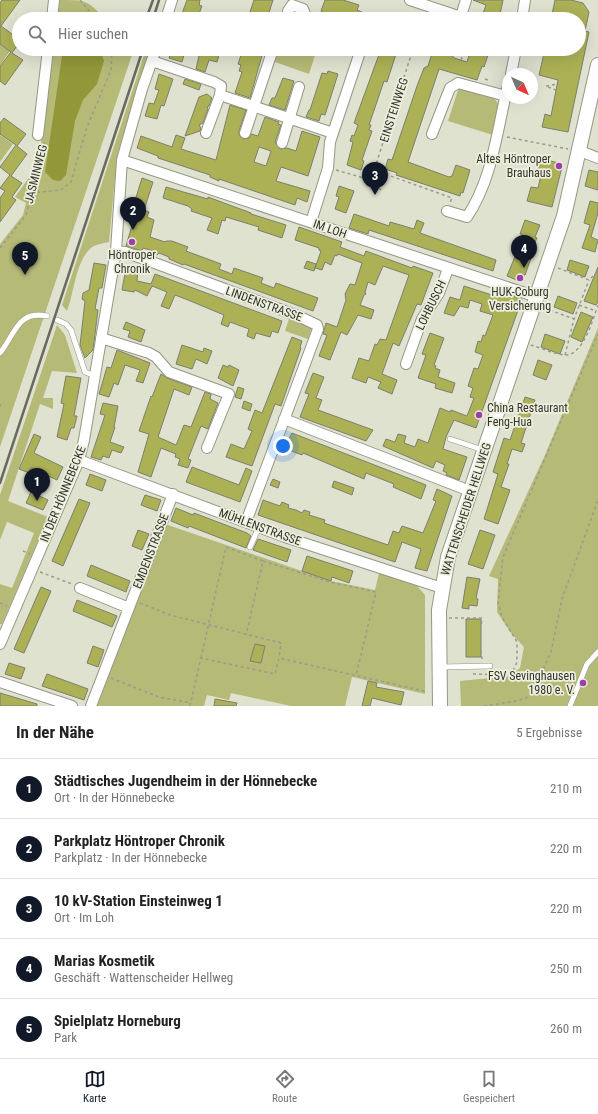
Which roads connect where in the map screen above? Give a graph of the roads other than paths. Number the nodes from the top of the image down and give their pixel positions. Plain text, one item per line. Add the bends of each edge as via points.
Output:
1 (54, 0) edge
2 (172, 0) edge
3 (410, 0) edge
4 (466, 0) edge
5 (525, 0) edge
6 (53, 12) edge
7 (168, 12) edge
8 (288, 12) edge
9 (304, 12) edge
10 (443, 12) edge
11 (462, 12) edge
12 (523, 12) edge
13 (47, 56) edge
14 (154, 56) edge
15 (271, 56) edge
16 (359, 56) edge
17 (515, 56) edge
18 (152, 61) junction
19 (598, 64) edge
20 (512, 68) edge
21 (299, 87) dead end
22 (226, 96) dead end
23 (502, 96) edge
24 (507, 104) edge
25 (254, 106) junction
26 (290, 119) junction
27 (206, 133) dead end
28 (245, 133) dead end
29 (333, 133) junction
30 (432, 134) dead end
31 (38, 135) road end
32 (282, 143) dead end
33 (580, 151) junction
34 (598, 158) edge
35 (122, 160) junction
36 (447, 211) road end
37 (311, 222) junction
38 (116, 251) junction
39 (448, 269) junction
40 (536, 301) junction
41 (47, 316) dead end
42 (57, 320) dead end
43 (101, 338) junction
44 (0, 354) edge
45 (406, 364) dead end
46 (95, 376) junction
47 (284, 419) junction
48 (450, 439) dead end
49 (208, 448) dead end
50 (484, 450) junction
51 (79, 460) junction
52 (470, 491) junction
53 (173, 494) junction
54 (246, 522) junction
55 (259, 527) junction
56 (250, 547) dead end
57 (80, 588) road end
58 (442, 588) junction
59 (130, 604) junction
60 (0, 644) edge
61 (598, 652) edge
62 (490, 666) dead end
63 (440, 667) junction
64 (0, 682) edge
65 (440, 700) edge
66 (72, 706) edge
67 (91, 706) edge
68 (570, 706) edge

1 - 6 street
2 - 7 street
3 - 10 street
4 - 11 street
5 - 12 street
8 - 9 street via 292,5 303,9
13 - 31 street, JASMINWEG
14 - 18 street, IN DER HÖNNEBECKE
15 - 25 street
16 - 29 street
17 - 20 street
18 - 27 street via 221,86
18 - 35 street, IN DER HÖNNEBECKE
19 - 33 main road, WATTENSCHEIDER HELLWEG
21 - 26 street
22 - 25 street
23 - 30 street via 458,83 450,88
24 - 36 street via 488,175 477,201 466,217
25 - 26 street
25 - 28 street
26 - 29 street
26 - 32 street
29 - 37 street via 328,168
33 - 34 street
33 - 40 main road, WATTENSCHEIDER HELLWEG via 569,198
35 - 37 street, IM LOH
35 - 38 street, IN DER HÖNNEBECKE
37 - 39 street, IM LOH
38 - 43 street, IN DER HÖNNEBECKE
38 - 47 street, LINDENSTRASSE via 125,252 291,313 317,325 318,329
39 - 40 street, IM LOH
39 - 45 street, LOHBUSCH via 439,293 422,319
40 - 50 main road, WATTENSCHEIDER HELLWEG
41 - 44 lane via 39,314 24,319
42 - 46 lane via 71,330 84,372
43 - 46 street, IN DER HÖNNEBECKE
43 - 49 street via 149,353 156,357 168,372 229,394
46 - 51 street, IN DER HÖNNEBECKE
47 - 52 street
47 - 54 street, LINDENSTRASSE
48 - 50 lane
50 - 52 main road, WATTENSCHEIDER HELLWEG
51 - 53 street, MÜHLENSTRASSE
51 - 60 street, IN DER HÖNNEBECKE
52 - 58 main road, WATTENSCHEIDER HELLWEG via 448,556
53 - 54 street, MÜHLENSTRASSE
53 - 59 street, EMDENSTRASSE
54 - 55 street, MÜHLENSTRASSE
55 - 56 lane
55 - 58 street, MÜHLENSTRASSE
57 - 59 street
58 - 63 main road, WATTENSCHEIDER HELLWEG via 439,618
59 - 67 street, EMDENSTRASSE
61 - 68 lane via 587,664
62 - 63 lane
63 - 65 main road, WATTENSCHEIDER HELLWEG
64 - 66 street

